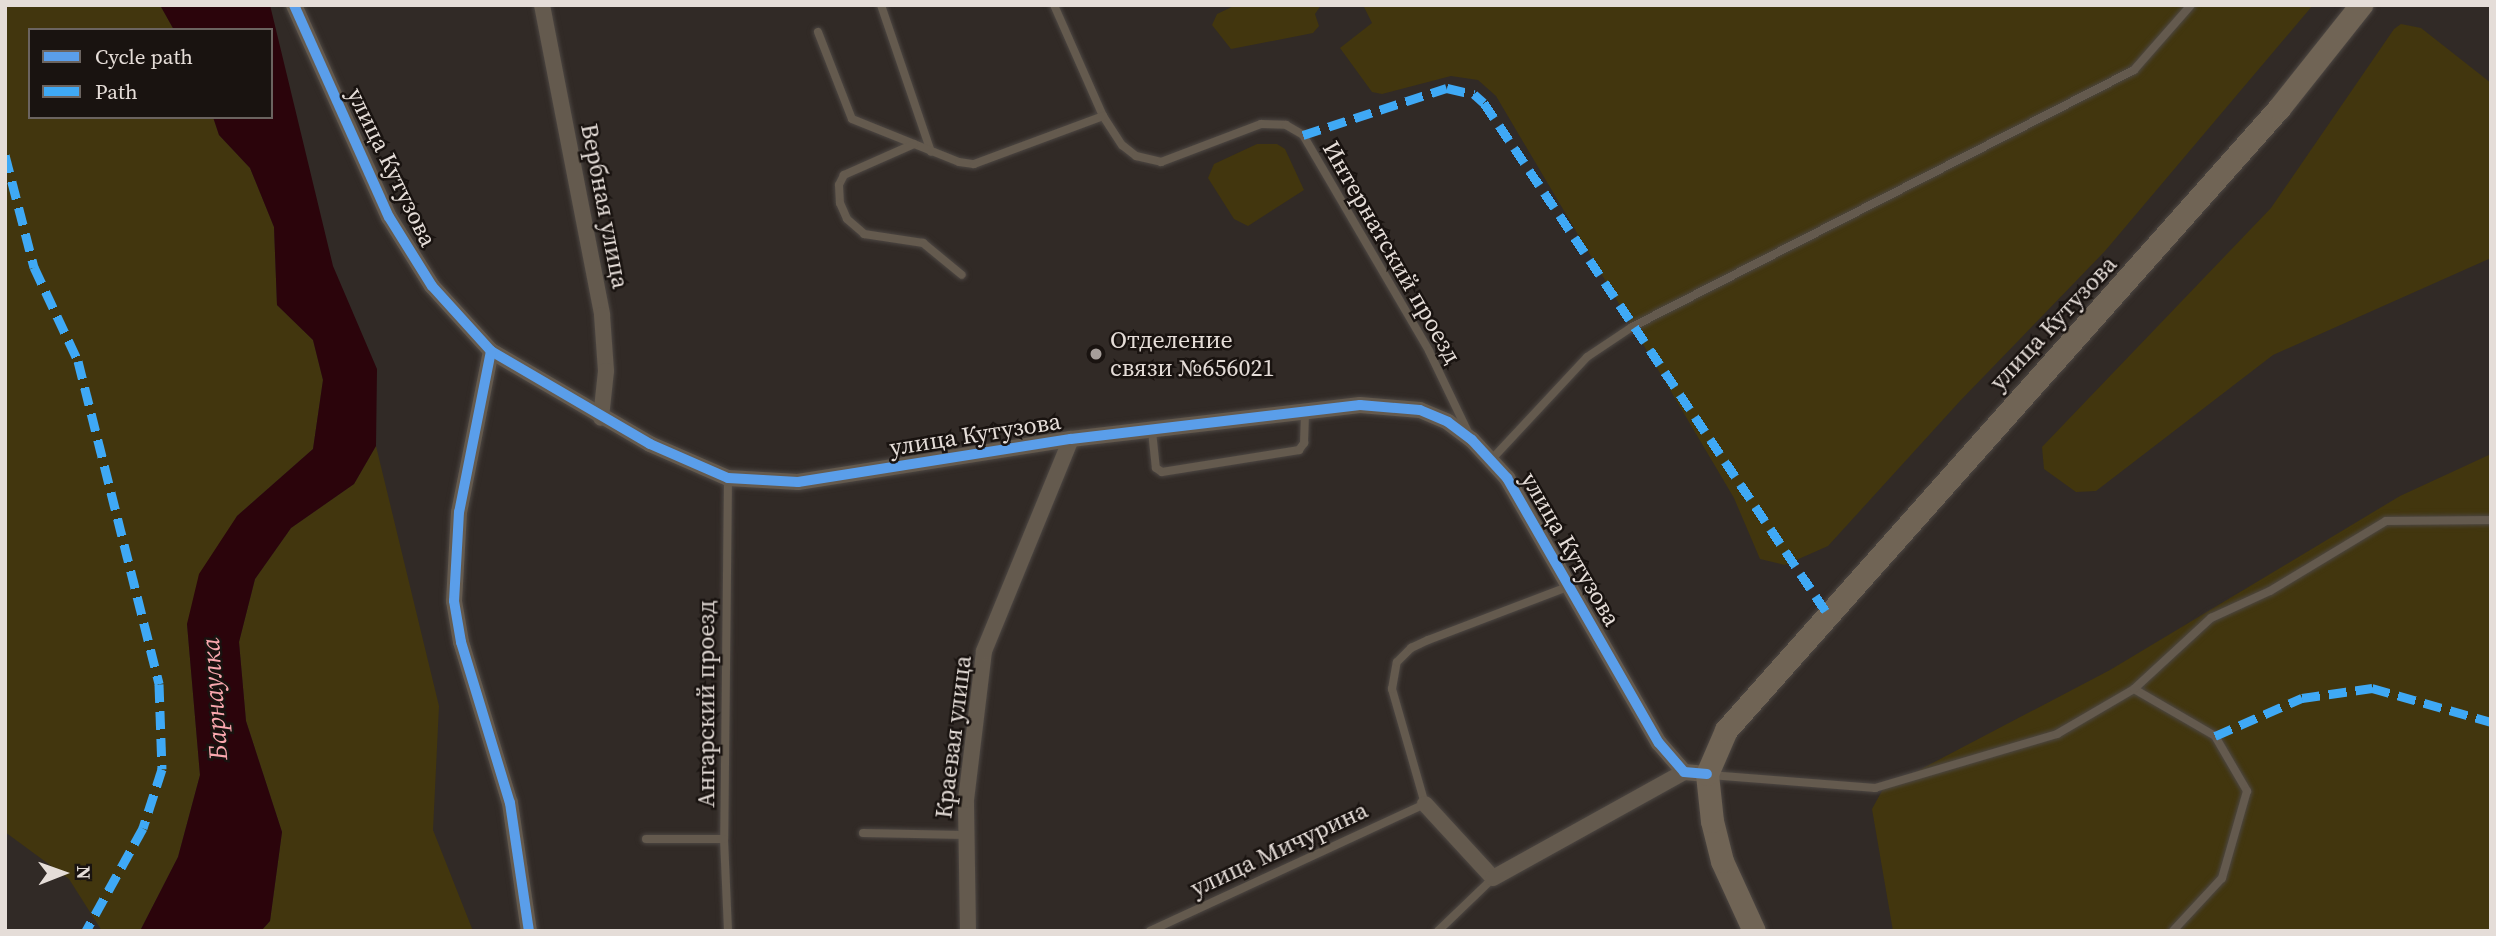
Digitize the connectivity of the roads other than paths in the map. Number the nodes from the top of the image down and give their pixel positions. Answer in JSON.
{"nodes":[{"id":1,"x":294,"y":5,"type":"edge"},
{"id":2,"x":542,"y":5,"type":"edge"},
{"id":3,"x":881,"y":5,"type":"edge"},
{"id":4,"x":1054,"y":5,"type":"edge"},
{"id":5,"x":2179,"y":5,"type":"edge"},
{"id":6,"x":2191,"y":5,"type":"edge"},
{"id":7,"x":2361,"y":5,"type":"edge"},
{"id":8,"x":2183,"y":19,"type":"junction"},
{"id":9,"x":818,"y":32,"type":"dead end"},
{"id":10,"x":1103,"y":116,"type":"junction"},
{"id":11,"x":914,"y":144,"type":"junction"},
{"id":12,"x":931,"y":152,"type":"junction"},
{"id":13,"x":962,"y":275,"type":"dead end"},
{"id":14,"x":491,"y":351,"type":"junction"},
{"id":15,"x":1305,"y":412,"type":"junction"},
{"id":16,"x":601,"y":418,"type":"junction"},
{"id":17,"x":1152,"y":431,"type":"junction"},
{"id":18,"x":1071,"y":439,"type":"junction"},
{"id":19,"x":1472,"y":440,"type":"junction"},
{"id":20,"x":1491,"y":460,"type":"junction"},
{"id":21,"x":728,"y":478,"type":"junction"},
{"id":22,"x":2491,"y":520,"type":"edge"},
{"id":23,"x":1570,"y":586,"type":"junction"},
{"id":24,"x":2134,"y":689,"type":"junction"},
{"id":25,"x":1695,"y":773,"type":"junction"},
{"id":26,"x":1425,"y":804,"type":"junction"},
{"id":27,"x":863,"y":834,"type":"dead end"},
{"id":28,"x":965,"y":835,"type":"junction"},
{"id":29,"x":724,"y":838,"type":"junction"},
{"id":30,"x":646,"y":839,"type":"dead end"},
{"id":31,"x":1493,"y":878,"type":"junction"},
{"id":32,"x":529,"y":931,"type":"edge"},
{"id":33,"x":728,"y":931,"type":"edge"},
{"id":34,"x":968,"y":931,"type":"edge"},
{"id":35,"x":1150,"y":931,"type":"edge"},
{"id":36,"x":1438,"y":931,"type":"edge"},
{"id":37,"x":1754,"y":931,"type":"edge"},
{"id":38,"x":2173,"y":931,"type":"edge"}],
"edges":[{"from":1,"to":14,"type":"street","name":"улица Кутузова"},
{"from":2,"to":16,"type":"street","name":"Вербная улица"},
{"from":3,"to":12,"type":"lane"},
{"from":4,"to":10,"type":"lane","name":"Интернатский проезд"},
{"from":5,"to":8,"type":"lane"},
{"from":6,"to":8,"type":"lane"},
{"from":7,"to":25,"type":"main road","name":"улица Кутузова"},
{"from":8,"to":20,"type":"lane"},
{"from":9,"to":11,"type":"lane"},
{"from":10,"to":12,"type":"lane"},
{"from":10,"to":19,"type":"lane","name":"Интернатский проезд"},
{"from":11,"to":12,"type":"lane"},
{"from":11,"to":13,"type":"lane"},
{"from":14,"to":16,"type":"street","name":"улица Кутузова"},
{"from":14,"to":32,"type":"street"},
{"from":15,"to":17,"type":"street","name":"улица Кутузова"},
{"from":15,"to":17,"type":"lane"},
{"from":15,"to":19,"type":"street","name":"улица Кутузова"},
{"from":16,"to":21,"type":"street","name":"улица Кутузова"},
{"from":17,"to":18,"type":"street","name":"улица Кутузова"},
{"from":18,"to":21,"type":"street","name":"улица Кутузова"},
{"from":18,"to":28,"type":"street","name":"Краевая улица"},
{"from":19,"to":20,"type":"street","name":"улица Кутузова"},
{"from":20,"to":23,"type":"street","name":"улица Кутузова"},
{"from":21,"to":29,"type":"lane","name":"Ангарский проезд"},
{"from":22,"to":24,"type":"lane"},
{"from":23,"to":25,"type":"street","name":"улица Кутузова"},
{"from":23,"to":26,"type":"lane"},
{"from":24,"to":25,"type":"lane"},
{"from":24,"to":38,"type":"lane"},
{"from":25,"to":31,"type":"street"},
{"from":25,"to":37,"type":"main road","name":"улица Кутузова"},
{"from":26,"to":31,"type":"street"},
{"from":26,"to":35,"type":"lane","name":"улица Мичурина"},
{"from":27,"to":28,"type":"lane"},
{"from":28,"to":34,"type":"street","name":"Краевая улица"},
{"from":29,"to":30,"type":"lane"},
{"from":29,"to":33,"type":"lane","name":"Ангарский проезд"},
{"from":31,"to":36,"type":"lane"}]}
